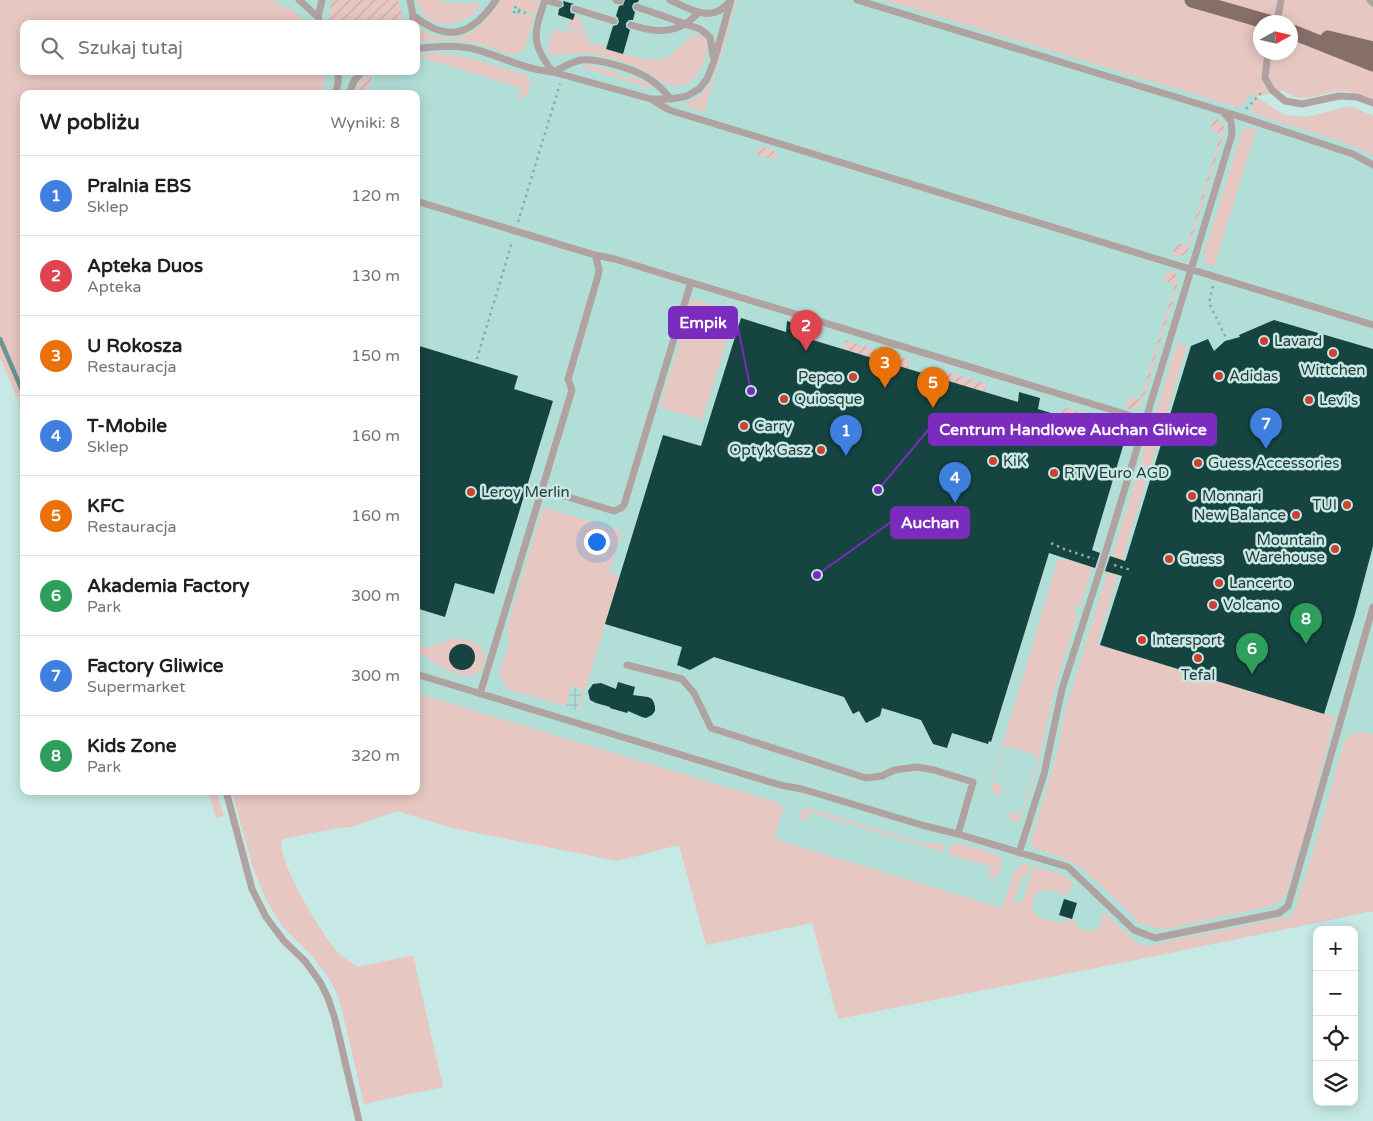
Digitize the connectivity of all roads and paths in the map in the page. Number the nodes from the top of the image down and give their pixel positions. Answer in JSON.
{"nodes":[{"id":1,"x":299,"y":0,"type":"edge"},
{"id":2,"x":322,"y":0,"type":"edge"},
{"id":3,"x":410,"y":0,"type":"edge"},
{"id":4,"x":496,"y":0,"type":"edge"},
{"id":5,"x":545,"y":0,"type":"edge"},
{"id":6,"x":670,"y":0,"type":"edge"},
{"id":7,"x":731,"y":0,"type":"edge"},
{"id":8,"x":857,"y":0,"type":"edge"},
{"id":9,"x":1192,"y":0,"type":"edge"},
{"id":10,"x":1282,"y":0,"type":"edge"},
{"id":11,"x":1370,"y":0,"type":"edge"},
{"id":12,"x":1373,"y":3,"type":"edge"},
{"id":13,"x":559,"y":4,"type":"dead end"},
{"id":14,"x":637,"y":7,"type":"dead end"},
{"id":15,"x":575,"y":9,"type":"dead end"},
{"id":16,"x":698,"y":13,"type":"junction"},
{"id":17,"x":413,"y":15,"type":"junction"},
{"id":18,"x":1279,"y":15,"type":"edge"},
{"id":19,"x":1253,"y":18,"type":"edge"},
{"id":20,"x":319,"y":20,"type":"edge"},
{"id":21,"x":412,"y":20,"type":"edge"},
{"id":22,"x":420,"y":20,"type":"edge"},
{"id":23,"x":420,"y":20,"type":"edge"},
{"id":24,"x":614,"y":21,"type":"dead end"},
{"id":25,"x":686,"y":24,"type":"junction"},
{"id":26,"x":631,"y":25,"type":"dead end"},
{"id":27,"x":1298,"y":32,"type":"edge"},
{"id":28,"x":1298,"y":33,"type":"edge"},
{"id":29,"x":420,"y":48,"type":"edge"},
{"id":30,"x":1373,"y":49,"type":"edge"},
{"id":31,"x":1267,"y":60,"type":"edge"},
{"id":32,"x":714,"y":61,"type":"junction"},
{"id":33,"x":1373,"y":64,"type":"edge"},
{"id":34,"x":553,"y":72,"type":"junction"},
{"id":35,"x":338,"y":75,"type":"edge"},
{"id":36,"x":359,"y":75,"type":"edge"},
{"id":37,"x":563,"y":75,"type":"junction"},
{"id":38,"x":1270,"y":85,"type":"junction"},
{"id":39,"x":336,"y":90,"type":"edge"},
{"id":40,"x":351,"y":90,"type":"edge"},
{"id":41,"x":651,"y":99,"type":"junction"},
{"id":42,"x":671,"y":99,"type":"junction"},
{"id":43,"x":1373,"y":103,"type":"edge"},
{"id":44,"x":1222,"y":111,"type":"junction"},
{"id":45,"x":1238,"y":116,"type":"junction"},
{"id":46,"x":1373,"y":165,"type":"edge"},
{"id":47,"x":420,"y":202,"type":"edge"},
{"id":48,"x":516,"y":231,"type":"junction"},
{"id":49,"x":595,"y":255,"type":"junction"},
{"id":50,"x":1191,"y":269,"type":"junction"},
{"id":51,"x":1215,"y":278,"type":"junction"},
{"id":52,"x":691,"y":282,"type":"junction"},
{"id":53,"x":1373,"y":326,"type":"edge"},
{"id":54,"x":1227,"y":340,"type":"dead end"},
{"id":55,"x":477,"y":359,"type":"dead end"},
{"id":56,"x":1145,"y":420,"type":"junction"},
{"id":57,"x":542,"y":489,"type":"junction"},
{"id":58,"x":1052,"y":543,"type":"dead end"},
{"id":59,"x":1103,"y":561,"type":"junction"},
{"id":60,"x":1131,"y":570,"type":"dead end"},
{"id":61,"x":1373,"y":607,"type":"edge"},
{"id":62,"x":627,"y":665,"type":"dead end"},
{"id":63,"x":420,"y":675,"type":"edge"},
{"id":64,"x":480,"y":694,"type":"junction"},
{"id":65,"x":227,"y":795,"type":"edge"},
{"id":66,"x":958,"y":834,"type":"junction"},
{"id":67,"x":1019,"y":853,"type":"junction"},
{"id":68,"x":359,"y":1121,"type":"edge"}],
"edges":[{"from":1,"to":20,"type":"lane"},
{"from":2,"to":20,"type":"lane"},
{"from":3,"to":17,"type":"lane"},
{"from":4,"to":22,"type":"lane"},
{"from":5,"to":13,"type":"lane"},
{"from":5,"to":34,"type":"lane"},
{"from":6,"to":16,"type":"lane"},
{"from":7,"to":16,"type":"lane"},
{"from":7,"to":32,"type":"lane"},
{"from":8,"to":44,"type":"lane"},
{"from":9,"to":19,"type":"main road"},
{"from":10,"to":18,"type":"lane"},
{"from":11,"to":12,"type":"lane"},
{"from":14,"to":25,"type":"lane"},
{"from":15,"to":24,"type":"lane"},
{"from":16,"to":25,"type":"lane"},
{"from":17,"to":21,"type":"lane"},
{"from":17,"to":23,"type":"lane"},
{"from":25,"to":26,"type":"lane"},
{"from":25,"to":32,"type":"lane"},
{"from":27,"to":30,"type":"main road"},
{"from":28,"to":33,"type":"main road"},
{"from":29,"to":34,"type":"lane"},
{"from":31,"to":38,"type":"lane"},
{"from":32,"to":42,"type":"lane"},
{"from":34,"to":37,"type":"lane"},
{"from":34,"to":42,"type":"lane"},
{"from":35,"to":39,"type":"lane"},
{"from":36,"to":40,"type":"lane"},
{"from":37,"to":41,"type":"lane"},
{"from":37,"to":48,"type":"path"},
{"from":38,"to":43,"type":"lane"},
{"from":38,"to":45,"type":"path"},
{"from":41,"to":42,"type":"lane"},
{"from":41,"to":50,"type":"lane"},
{"from":44,"to":45,"type":"lane"},
{"from":44,"to":50,"type":"lane"},
{"from":45,"to":46,"type":"lane"},
{"from":47,"to":48,"type":"lane"},
{"from":48,"to":49,"type":"lane"},
{"from":48,"to":55,"type":"path"},
{"from":49,"to":52,"type":"lane"},
{"from":49,"to":57,"type":"lane"},
{"from":50,"to":51,"type":"lane"},
{"from":50,"to":56,"type":"lane"},
{"from":51,"to":53,"type":"lane"},
{"from":51,"to":54,"type":"path"},
{"from":52,"to":56,"type":"lane"},
{"from":52,"to":57,"type":"lane"},
{"from":56,"to":59,"type":"lane"},
{"from":57,"to":64,"type":"lane"},
{"from":58,"to":59,"type":"path"},
{"from":59,"to":60,"type":"path"},
{"from":59,"to":67,"type":"lane"},
{"from":61,"to":67,"type":"lane"},
{"from":62,"to":66,"type":"lane"},
{"from":63,"to":64,"type":"lane"},
{"from":64,"to":66,"type":"lane"},
{"from":65,"to":68,"type":"lane"},
{"from":66,"to":67,"type":"lane"}]}
